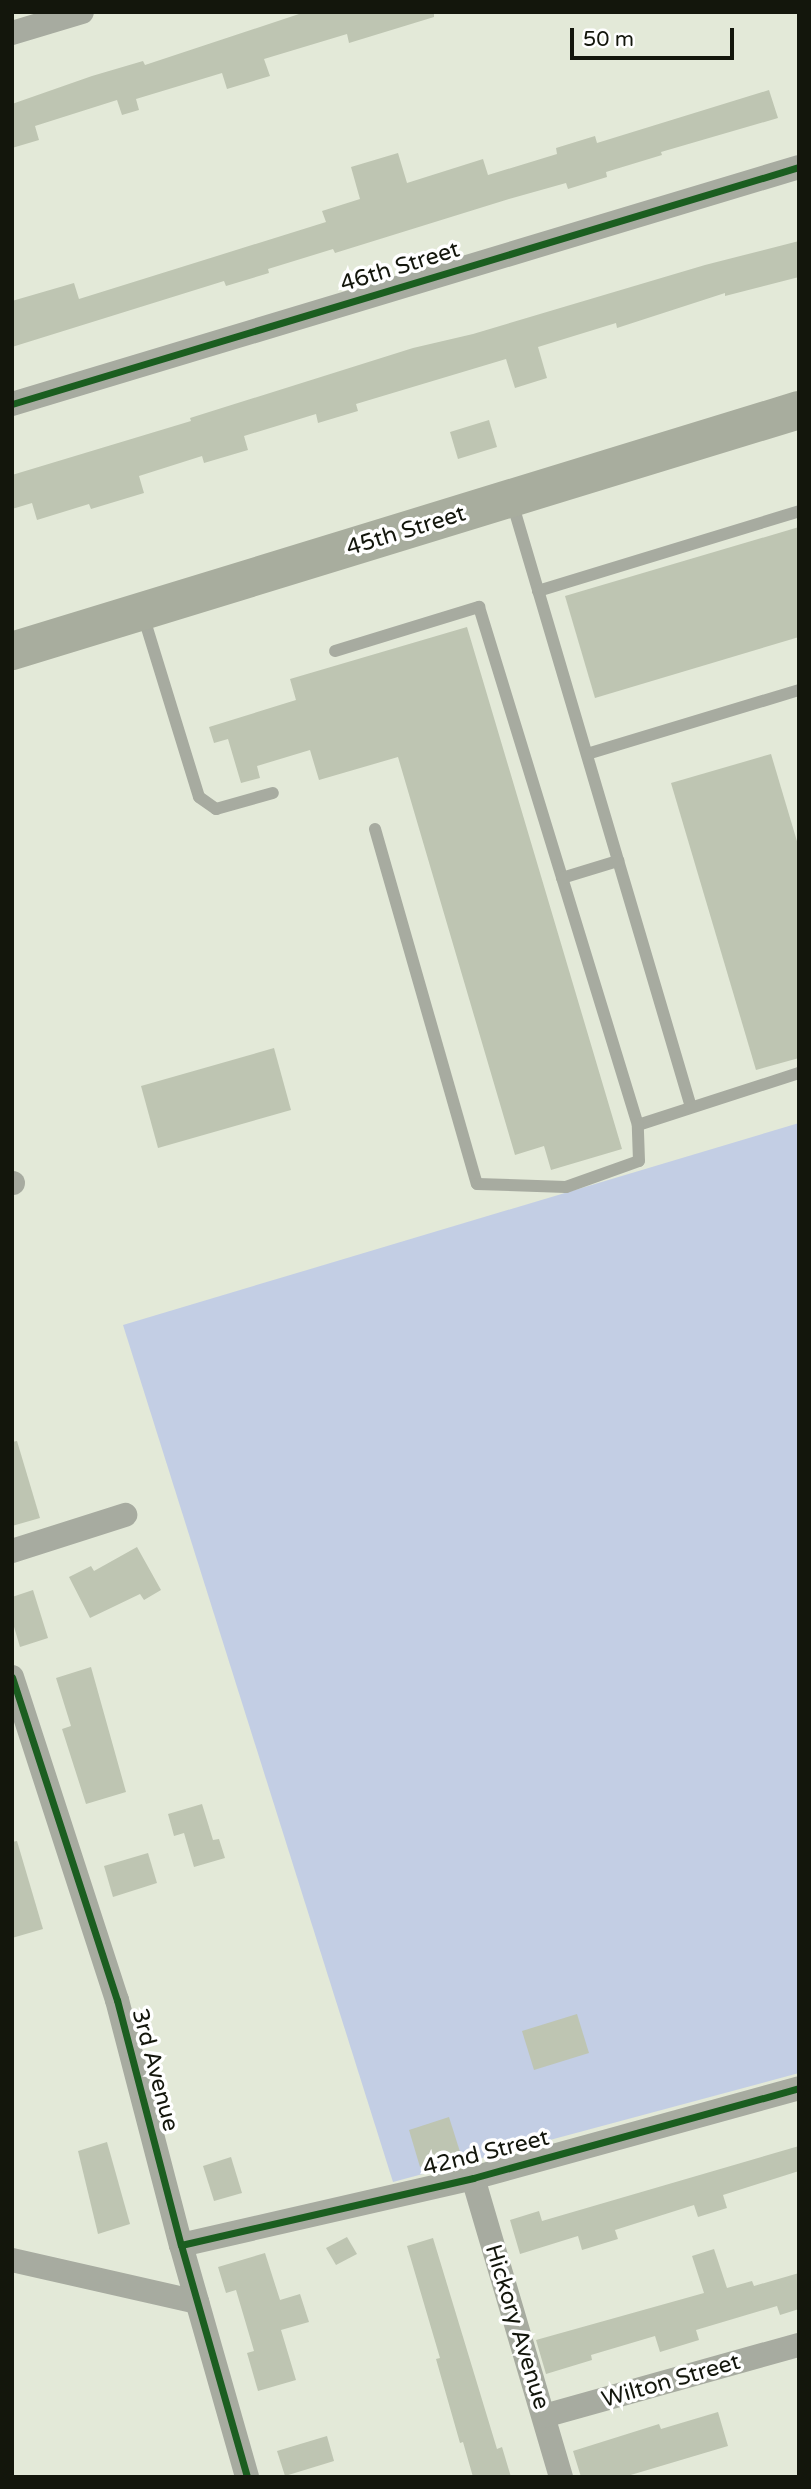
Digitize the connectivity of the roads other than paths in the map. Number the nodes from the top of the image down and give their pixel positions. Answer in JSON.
{"nodes":[{"id":1,"x":82,"y":12,"type":"edge"},
{"id":2,"x":12,"y":33,"type":"edge"},
{"id":3,"x":799,"y":167,"type":"edge"},
{"id":4,"x":12,"y":404,"type":"edge"},
{"id":5,"x":799,"y":410,"type":"edge"},
{"id":6,"x":511,"y":498,"type":"junction"},
{"id":7,"x":799,"y":511,"type":"edge"},
{"id":8,"x":538,"y":591,"type":"junction"},
{"id":9,"x":142,"y":611,"type":"junction"},
{"id":10,"x":12,"y":651,"type":"edge"},
{"id":11,"x":335,"y":651,"type":"dead end"},
{"id":12,"x":799,"y":690,"type":"edge"},
{"id":13,"x":587,"y":754,"type":"junction"},
{"id":14,"x":274,"y":793,"type":"dead end"},
{"id":15,"x":375,"y":829,"type":"dead end"},
{"id":16,"x":618,"y":861,"type":"junction"},
{"id":17,"x":562,"y":878,"type":"junction"},
{"id":18,"x":799,"y":1073,"type":"edge"},
{"id":19,"x":691,"y":1107,"type":"junction"},
{"id":20,"x":638,"y":1125,"type":"junction"},
{"id":21,"x":125,"y":1515,"type":"dead end"},
{"id":22,"x":12,"y":1551,"type":"edge"},
{"id":23,"x":12,"y":1678,"type":"edge"},
{"id":24,"x":799,"y":2088,"type":"edge"},
{"id":25,"x":473,"y":2178,"type":"junction"},
{"id":26,"x":181,"y":2245,"type":"junction"},
{"id":27,"x":12,"y":2260,"type":"edge"},
{"id":28,"x":197,"y":2302,"type":"junction"},
{"id":29,"x":799,"y":2345,"type":"edge"},
{"id":30,"x":544,"y":2416,"type":"junction"},
{"id":31,"x":247,"y":2477,"type":"edge"},
{"id":32,"x":561,"y":2477,"type":"edge"}],
"edges":[{"from":1,"to":2,"type":"street"},
{"from":3,"to":4,"type":"street","name":"46th Street"},
{"from":5,"to":6,"type":"main road","name":"45th Street"},
{"from":6,"to":8,"type":"lane"},
{"from":6,"to":9,"type":"main road","name":"45th Street"},
{"from":7,"to":8,"type":"lane"},
{"from":8,"to":13,"type":"lane"},
{"from":9,"to":10,"type":"main road","name":"45th Street"},
{"from":9,"to":14,"type":"lane"},
{"from":11,"to":17,"type":"lane"},
{"from":12,"to":13,"type":"lane"},
{"from":13,"to":16,"type":"lane"},
{"from":15,"to":20,"type":"lane"},
{"from":16,"to":17,"type":"lane"},
{"from":16,"to":19,"type":"lane"},
{"from":17,"to":20,"type":"lane"},
{"from":18,"to":19,"type":"lane"},
{"from":19,"to":20,"type":"lane"},
{"from":21,"to":22,"type":"street"},
{"from":23,"to":26,"type":"street","name":"3rd Avenue"},
{"from":24,"to":25,"type":"street","name":"42nd Street"},
{"from":25,"to":26,"type":"street","name":"42nd Street"},
{"from":25,"to":30,"type":"street","name":"Hickory Avenue"},
{"from":26,"to":28,"type":"street","name":"3rd Avenue"},
{"from":27,"to":28,"type":"street"},
{"from":28,"to":31,"type":"street","name":"3rd Avenue"},
{"from":29,"to":30,"type":"street","name":"Wilton Street"},
{"from":30,"to":32,"type":"street","name":"Hickory Avenue"}]}
